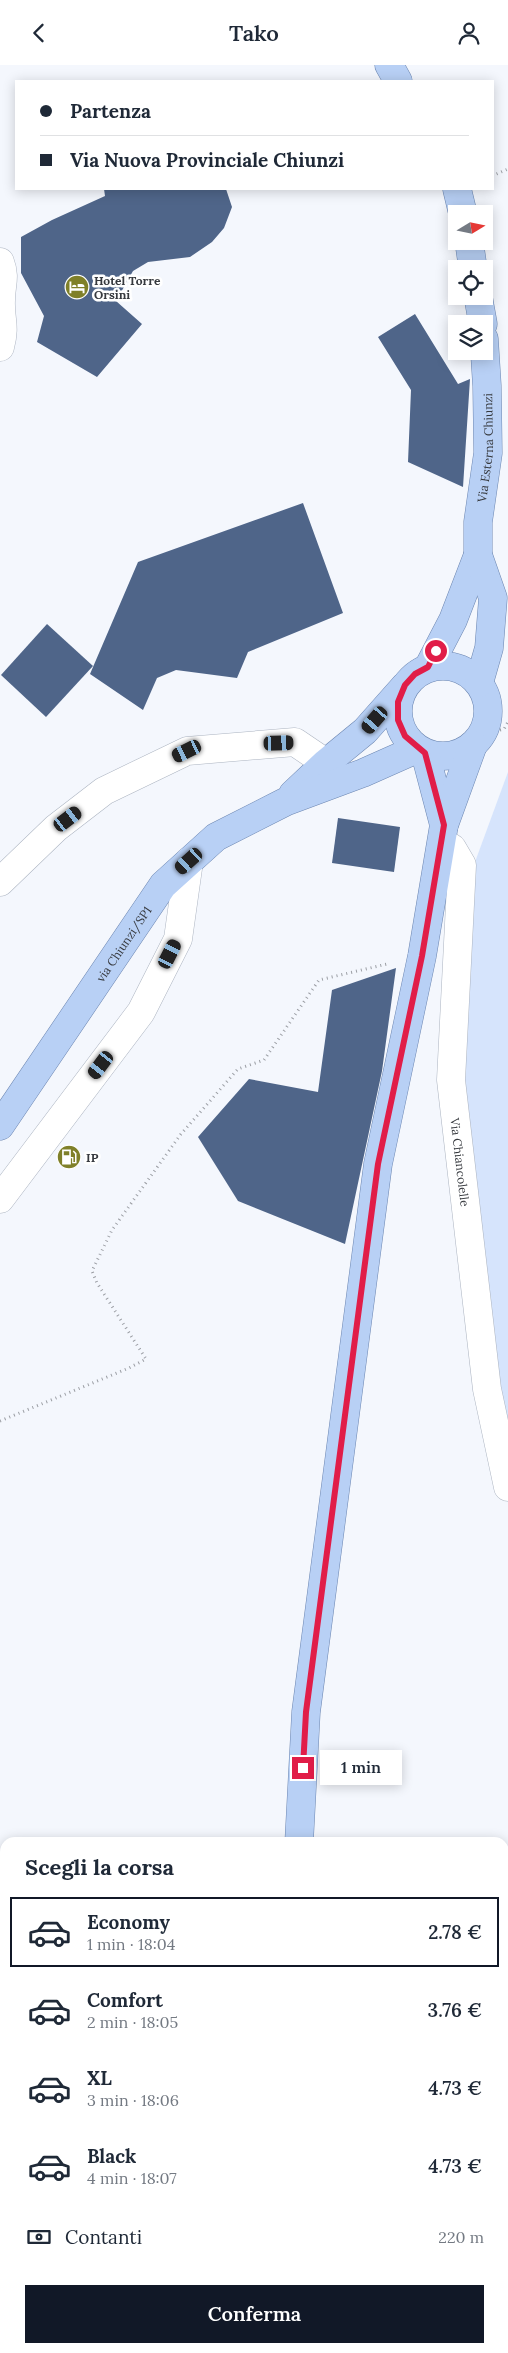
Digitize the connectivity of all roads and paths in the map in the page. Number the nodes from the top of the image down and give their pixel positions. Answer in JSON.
{"nodes":[{"id":1,"x":389,"y":65,"type":"edge"},
{"id":2,"x":397,"y":80,"type":"edge"},
{"id":3,"x":508,"y":169,"type":"edge"},
{"id":4,"x":494,"y":175,"type":"edge"},
{"id":5,"x":457,"y":190,"type":"edge"},
{"id":6,"x":461,"y":205,"type":"edge"},
{"id":7,"x":0,"y":262,"type":"edge"},
{"id":8,"x":0,"y":347,"type":"edge"},
{"id":9,"x":486,"y":360,"type":"edge"},
{"id":10,"x":478,"y":555,"type":"junction"},
{"id":11,"x":428,"y":667,"type":"junction"},
{"id":12,"x":479,"y":683,"type":"junction"},
{"id":13,"x":405,"y":685,"type":"junction"},
{"id":14,"x":472,"y":745,"type":"junction"},
{"id":15,"x":421,"y":751,"type":"junction"},
{"id":16,"x":326,"y":763,"type":"junction"},
{"id":17,"x":285,"y":802,"type":"junction"},
{"id":18,"x":443,"y":834,"type":"junction"},
{"id":19,"x":189,"y":861,"type":"junction"},
{"id":20,"x":0,"y":882,"type":"edge"},
{"id":21,"x":422,"y":956,"type":"junction"},
{"id":22,"x":0,"y":1126,"type":"edge"},
{"id":23,"x":0,"y":1199,"type":"edge"},
{"id":24,"x":0,"y":1421,"type":"edge"},
{"id":25,"x":508,"y":1487,"type":"edge"},
{"id":26,"x":299,"y":1837,"type":"edge"}],
"edges":[{"from":1,"to":2,"type":"main road"},
{"from":3,"to":4,"type":"path"},
{"from":5,"to":6,"type":"main road"},
{"from":7,"to":8,"type":"street"},
{"from":9,"to":10,"type":"main road","name":"Via Esterna Chiunzi"},
{"from":10,"to":11,"type":"main road"},
{"from":10,"to":12,"type":"main road"},
{"from":11,"to":12,"type":"main road"},
{"from":11,"to":13,"type":"main road"},
{"from":12,"to":14,"type":"main road"},
{"from":13,"to":15,"type":"main road"},
{"from":13,"to":16,"type":"main road"},
{"from":14,"to":15,"type":"main road"},
{"from":14,"to":18,"type":"main road"},
{"from":15,"to":17,"type":"main road"},
{"from":15,"to":18,"type":"main road"},
{"from":16,"to":17,"type":"main road"},
{"from":16,"to":20,"type":"street"},
{"from":17,"to":19,"type":"main road","name":"via Chiunzi/SP1"},
{"from":18,"to":21,"type":"main road"},
{"from":18,"to":25,"type":"street","name":"Via Chiancolelle"},
{"from":19,"to":22,"type":"main road","name":"via Chiunzi/SP1"},
{"from":19,"to":23,"type":"street"},
{"from":21,"to":24,"type":"path"},
{"from":21,"to":26,"type":"main road"}]}
